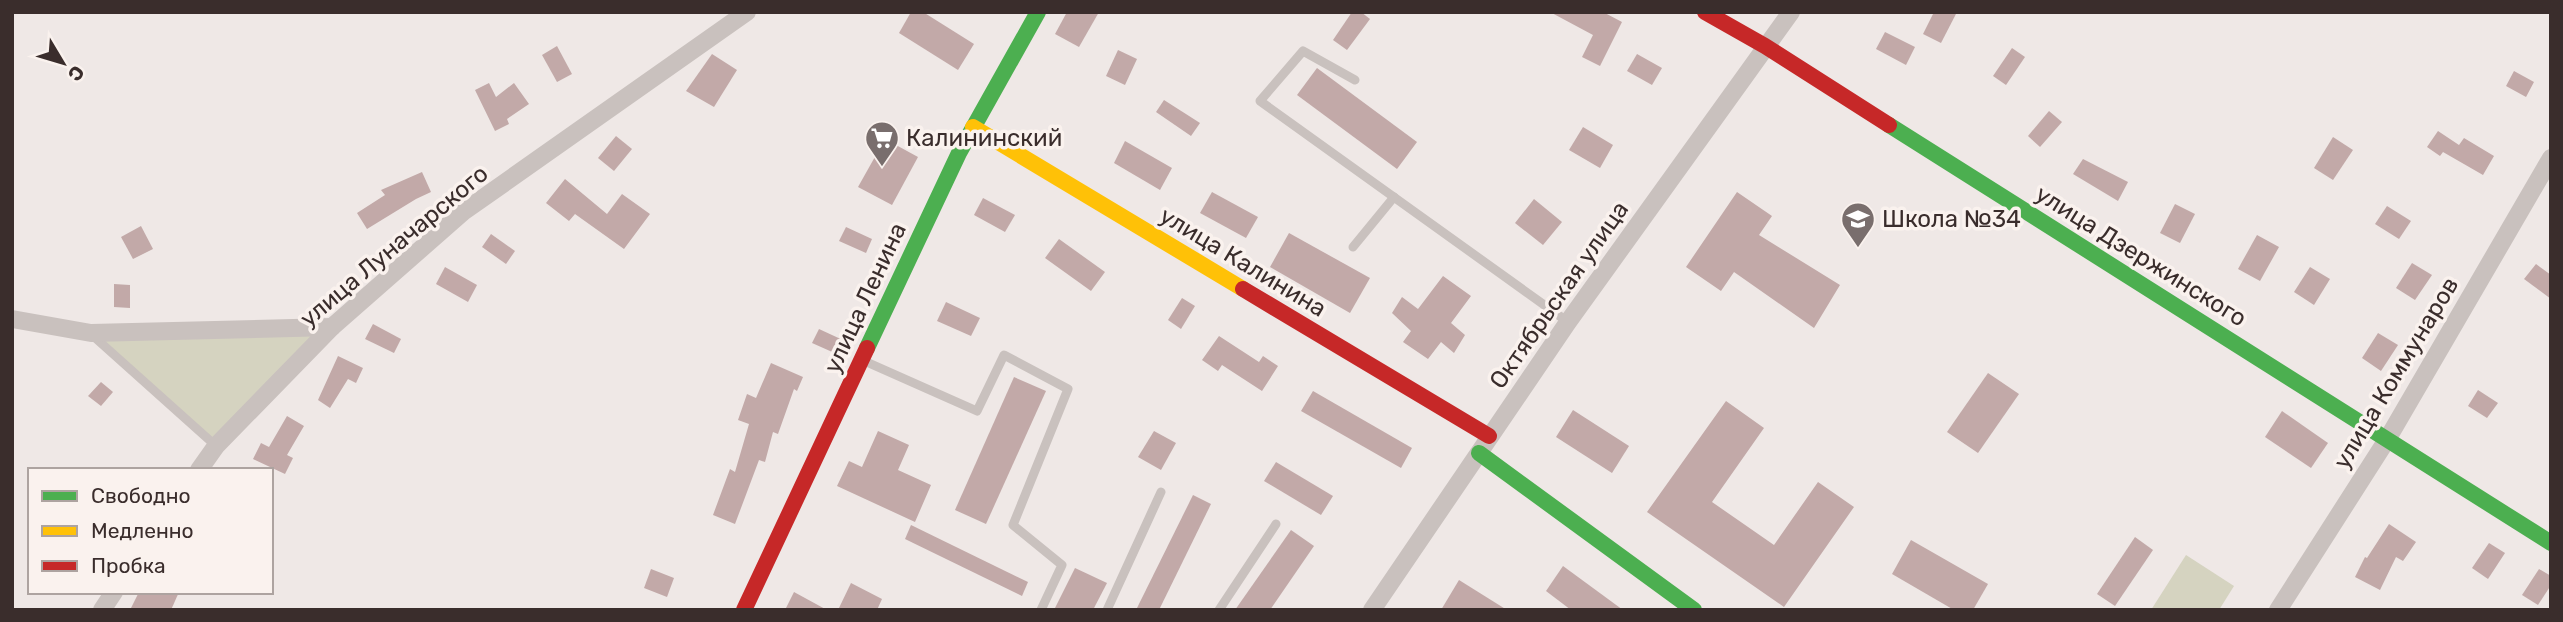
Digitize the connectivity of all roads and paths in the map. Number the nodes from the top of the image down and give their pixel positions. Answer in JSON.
{"nodes":[{"id":1,"x":747,"y":12,"type":"edge"},
{"id":2,"x":1038,"y":12,"type":"edge"},
{"id":3,"x":1705,"y":12,"type":"edge"},
{"id":4,"x":1791,"y":12,"type":"edge"},
{"id":5,"x":1765,"y":46,"type":"junction"},
{"id":6,"x":1355,"y":80,"type":"dead end"},
{"id":7,"x":974,"y":127,"type":"junction"},
{"id":8,"x":2551,"y":158,"type":"edge"},
{"id":9,"x":1394,"y":197,"type":"junction"},
{"id":10,"x":1353,"y":247,"type":"dead end"},
{"id":11,"x":12,"y":319,"type":"edge"},
{"id":12,"x":1568,"y":322,"type":"junction"},
{"id":13,"x":332,"y":327,"type":"junction"},
{"id":14,"x":91,"y":334,"type":"junction"},
{"id":15,"x":860,"y":359,"type":"junction"},
{"id":16,"x":1489,"y":436,"type":"junction"},
{"id":17,"x":2388,"y":438,"type":"junction"},
{"id":18,"x":216,"y":446,"type":"junction"},
{"id":19,"x":1479,"y":453,"type":"junction"},
{"id":20,"x":200,"y":468,"type":"edge"},
{"id":21,"x":1161,"y":492,"type":"dead end"},
{"id":22,"x":1276,"y":524,"type":"dead end"},
{"id":23,"x":2551,"y":543,"type":"edge"},
{"id":24,"x":113,"y":594,"type":"edge"},
{"id":25,"x":102,"y":610,"type":"edge"},
{"id":26,"x":744,"y":610,"type":"edge"},
{"id":27,"x":1041,"y":610,"type":"edge"},
{"id":28,"x":1107,"y":610,"type":"edge"},
{"id":29,"x":1219,"y":610,"type":"edge"},
{"id":30,"x":1372,"y":610,"type":"edge"},
{"id":31,"x":1694,"y":610,"type":"edge"},
{"id":32,"x":2278,"y":610,"type":"edge"}],
"edges":[{"from":1,"to":13,"type":"street","name":"улица Луначарского"},
{"from":2,"to":7,"type":"street","name":"улица Ленина"},
{"from":3,"to":5,"type":"street","name":"улица Дзержинского"},
{"from":4,"to":5,"type":"street","name":"Октябрьская улица"},
{"from":5,"to":12,"type":"street","name":"Октябрьская улица"},
{"from":5,"to":17,"type":"street","name":"улица Дзержинского"},
{"from":6,"to":9,"type":"lane"},
{"from":7,"to":15,"type":"street","name":"улица Ленина"},
{"from":7,"to":16,"type":"street","name":"улица Калинина"},
{"from":8,"to":17,"type":"street","name":"улица Коммунаров"},
{"from":9,"to":10,"type":"lane"},
{"from":9,"to":12,"type":"lane"},
{"from":11,"to":14,"type":"street"},
{"from":12,"to":16,"type":"street","name":"Октябрьская улица"},
{"from":13,"to":14,"type":"street"},
{"from":13,"to":18,"type":"street","name":"улица Луначарского"},
{"from":14,"to":18,"type":"lane"},
{"from":15,"to":26,"type":"street","name":"улица Ленина"},
{"from":15,"to":27,"type":"lane"},
{"from":16,"to":19,"type":"street","name":"Октябрьская улица"},
{"from":17,"to":23,"type":"street","name":"улица Дзержинского"},
{"from":17,"to":32,"type":"street","name":"улица Коммунаров"},
{"from":18,"to":20,"type":"street","name":"улица Луначарского"},
{"from":19,"to":30,"type":"street","name":"Октябрьская улица"},
{"from":19,"to":31,"type":"street"},
{"from":21,"to":28,"type":"lane"},
{"from":22,"to":29,"type":"lane"},
{"from":24,"to":25,"type":"street"}]}
